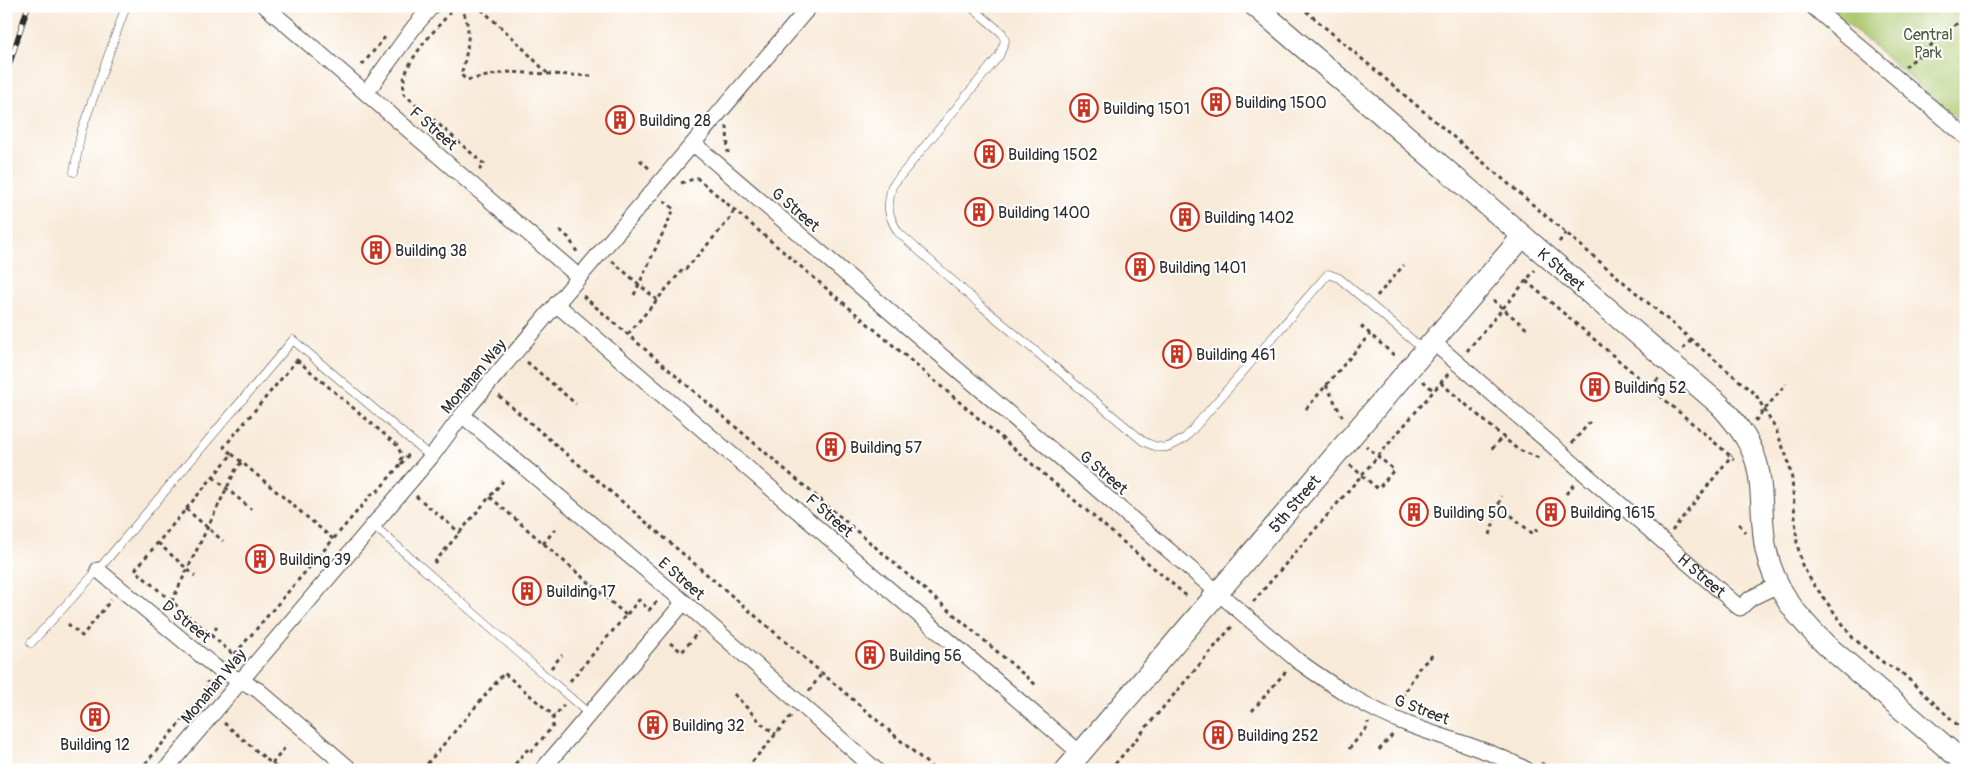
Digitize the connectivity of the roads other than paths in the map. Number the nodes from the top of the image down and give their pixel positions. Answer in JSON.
{"nodes":[{"id":1,"x":126,"y":6,"type":"edge"},
{"id":2,"x":265,"y":6,"type":"edge"},
{"id":3,"x":432,"y":6,"type":"edge"},
{"id":4,"x":810,"y":6,"type":"edge"},
{"id":5,"x":970,"y":6,"type":"edge"},
{"id":6,"x":1255,"y":6,"type":"edge"},
{"id":7,"x":1812,"y":6,"type":"edge"},
{"id":8,"x":366,"y":93,"type":"junction"},
{"id":9,"x":1966,"y":137,"type":"edge"},
{"id":10,"x":694,"y":144,"type":"junction"},
{"id":11,"x":74,"y":172,"type":"dead end"},
{"id":12,"x":1523,"y":236,"type":"junction"},
{"id":13,"x":584,"y":283,"type":"junction"},
{"id":14,"x":556,"y":304,"type":"junction"},
{"id":15,"x":1429,"y":346,"type":"junction"},
{"id":16,"x":462,"y":414,"type":"junction"},
{"id":17,"x":431,"y":456,"type":"junction"},
{"id":18,"x":373,"y":525,"type":"junction"},
{"id":19,"x":98,"y":570,"type":"junction"},
{"id":20,"x":1778,"y":585,"type":"junction"},
{"id":21,"x":1218,"y":593,"type":"junction"},
{"id":22,"x":684,"y":602,"type":"junction"},
{"id":23,"x":31,"y":643,"type":"dead end"},
{"id":24,"x":240,"y":680,"type":"junction"},
{"id":25,"x":589,"y":714,"type":"junction"},
{"id":26,"x":1080,"y":753,"type":"junction"},
{"id":27,"x":1966,"y":764,"type":"edge"},
{"id":28,"x":1534,"y":766,"type":"edge"},
{"id":29,"x":165,"y":770,"type":"edge"},
{"id":30,"x":351,"y":770,"type":"edge"},
{"id":31,"x":542,"y":770,"type":"edge"},
{"id":32,"x":876,"y":770,"type":"edge"},
{"id":33,"x":1066,"y":770,"type":"edge"}],
"edges":[{"from":1,"to":11,"type":"lane"},
{"from":2,"to":8,"type":"street","name":"F Street"},
{"from":3,"to":8,"type":"street"},
{"from":4,"to":10,"type":"street","name":"Monahan Way"},
{"from":5,"to":15,"type":"lane"},
{"from":6,"to":12,"type":"street","name":"K Street"},
{"from":7,"to":9,"type":"street"},
{"from":8,"to":13,"type":"street","name":"F Street"},
{"from":10,"to":13,"type":"street","name":"Monahan Way"},
{"from":10,"to":21,"type":"street","name":"G Street"},
{"from":12,"to":15,"type":"street","name":"5th Street"},
{"from":12,"to":20,"type":"street","name":"K Street"},
{"from":13,"to":14,"type":"street","name":"Monahan Way"},
{"from":14,"to":16,"type":"street","name":"Monahan Way"},
{"from":14,"to":26,"type":"street","name":"F Street"},
{"from":15,"to":20,"type":"street","name":"H Street"},
{"from":15,"to":21,"type":"street","name":"5th Street"},
{"from":16,"to":17,"type":"street","name":"Monahan Way"},
{"from":16,"to":22,"type":"street","name":"E Street"},
{"from":17,"to":18,"type":"street","name":"Monahan Way"},
{"from":17,"to":19,"type":"lane"},
{"from":18,"to":24,"type":"street","name":"Monahan Way"},
{"from":18,"to":25,"type":"lane"},
{"from":19,"to":23,"type":"lane"},
{"from":19,"to":24,"type":"street","name":"D Street"},
{"from":20,"to":27,"type":"street"},
{"from":21,"to":26,"type":"street","name":"5th Street"},
{"from":21,"to":28,"type":"street","name":"G Street"},
{"from":22,"to":25,"type":"street"},
{"from":22,"to":32,"type":"street","name":"E Street"},
{"from":24,"to":29,"type":"street","name":"Monahan Way"},
{"from":24,"to":30,"type":"street","name":"D Street"},
{"from":25,"to":31,"type":"street"},
{"from":26,"to":33,"type":"street","name":"5th Street"}]}
